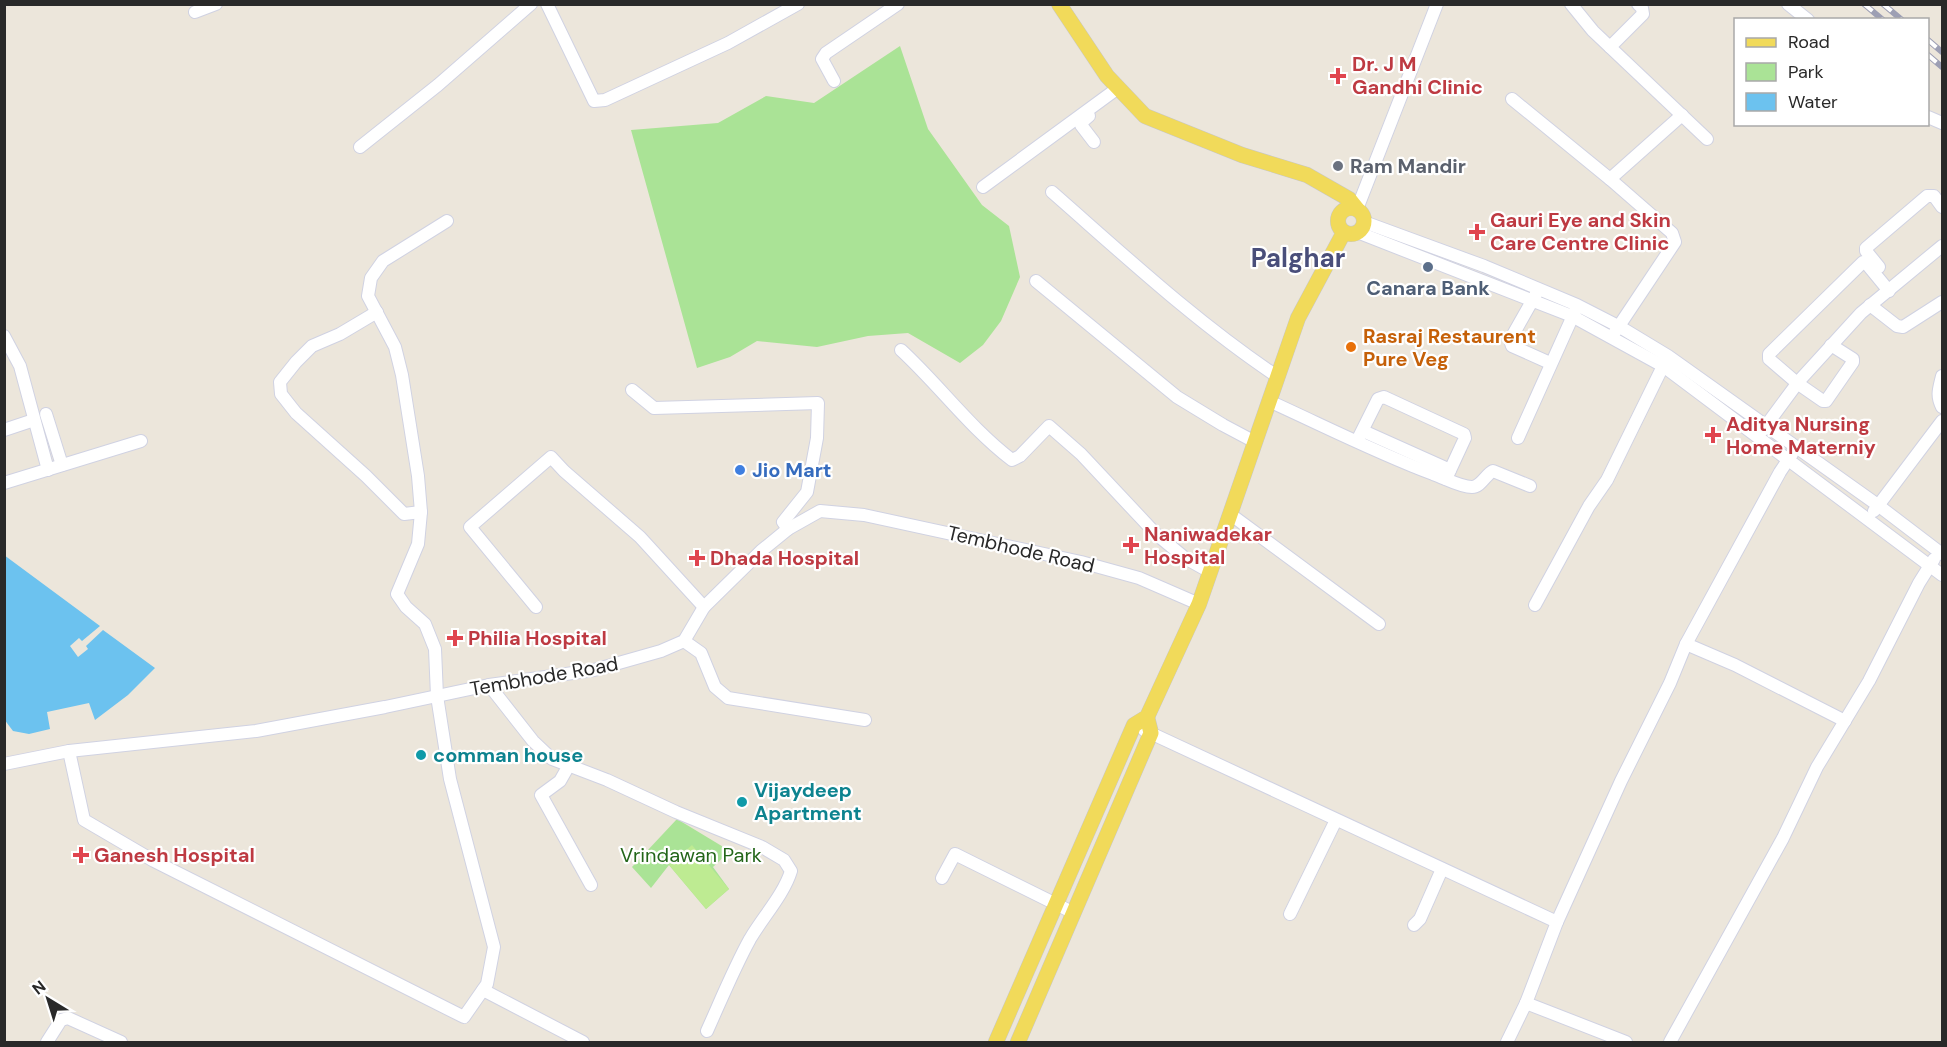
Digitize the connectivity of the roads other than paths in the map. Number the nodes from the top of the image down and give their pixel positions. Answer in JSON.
{"nodes":[{"id":1,"x":216,"y":4,"type":"edge"},
{"id":2,"x":531,"y":4,"type":"edge"},
{"id":3,"x":547,"y":4,"type":"edge"},
{"id":4,"x":798,"y":4,"type":"edge"},
{"id":5,"x":898,"y":4,"type":"edge"},
{"id":6,"x":1059,"y":4,"type":"edge"},
{"id":7,"x":1437,"y":4,"type":"edge"},
{"id":8,"x":1570,"y":4,"type":"edge"},
{"id":9,"x":1638,"y":4,"type":"edge"},
{"id":10,"x":1788,"y":4,"type":"edge"},
{"id":11,"x":195,"y":12,"type":"dead end"},
{"id":12,"x":1806,"y":18,"type":"edge"},
{"id":13,"x":1610,"y":47,"type":"junction"},
{"id":14,"x":834,"y":81,"type":"dead end"},
{"id":15,"x":1120,"y":90,"type":"junction"},
{"id":16,"x":1512,"y":99,"type":"dead end"},
{"id":17,"x":1682,"y":115,"type":"junction"},
{"id":18,"x":1707,"y":139,"type":"dead end"},
{"id":19,"x":1094,"y":142,"type":"dead end"},
{"id":20,"x":360,"y":147,"type":"dead end"},
{"id":21,"x":1610,"y":179,"type":"junction"},
{"id":22,"x":983,"y":187,"type":"dead end"},
{"id":23,"x":1052,"y":192,"type":"dead end"},
{"id":24,"x":1942,"y":207,"type":"edge"},
{"id":25,"x":447,"y":221,"type":"dead end"},
{"id":26,"x":1356,"y":224,"type":"junction"},
{"id":27,"x":1942,"y":246,"type":"edge"},
{"id":28,"x":1036,"y":281,"type":"dead end"},
{"id":29,"x":1892,"y":288,"type":"junction"},
{"id":30,"x":1535,"y":294,"type":"junction"},
{"id":31,"x":1942,"y":302,"type":"edge"},
{"id":32,"x":1870,"y":305,"type":"junction"},
{"id":33,"x":1575,"y":310,"type":"junction"},
{"id":34,"x":377,"y":312,"type":"junction"},
{"id":35,"x":1616,"y":332,"type":"junction"},
{"id":36,"x":4,"y":336,"type":"edge"},
{"id":37,"x":1831,"y":345,"type":"junction"},
{"id":38,"x":901,"y":350,"type":"dead end"},
{"id":39,"x":1666,"y":361,"type":"junction"},
{"id":40,"x":1550,"y":363,"type":"junction"},
{"id":41,"x":1942,"y":376,"type":"edge"},
{"id":42,"x":1278,"y":377,"type":"junction"},
{"id":43,"x":1797,"y":383,"type":"junction"},
{"id":44,"x":632,"y":390,"type":"dead end"},
{"id":45,"x":1269,"y":401,"type":"junction"},
{"id":46,"x":1942,"y":407,"type":"edge"},
{"id":47,"x":46,"y":414,"type":"dead end"},
{"id":48,"x":34,"y":420,"type":"junction"},
{"id":49,"x":1942,"y":421,"type":"edge"},
{"id":50,"x":4,"y":430,"type":"edge"},
{"id":51,"x":1762,"y":432,"type":"junction"},
{"id":52,"x":1360,"y":436,"type":"junction"},
{"id":53,"x":1518,"y":438,"type":"dead end"},
{"id":54,"x":141,"y":441,"type":"dead end"},
{"id":55,"x":1255,"y":442,"type":"junction"},
{"id":56,"x":1792,"y":453,"type":"junction"},
{"id":57,"x":62,"y":465,"type":"junction"},
{"id":58,"x":48,"y":470,"type":"junction"},
{"id":59,"x":1448,"y":475,"type":"junction"},
{"id":60,"x":4,"y":483,"type":"edge"},
{"id":61,"x":1530,"y":486,"type":"dead end"},
{"id":62,"x":1879,"y":506,"type":"junction"},
{"id":63,"x":421,"y":512,"type":"junction"},
{"id":64,"x":1230,"y":514,"type":"junction"},
{"id":65,"x":1867,"y":518,"type":"junction"},
{"id":66,"x":788,"y":529,"type":"junction"},
{"id":67,"x":1941,"y":553,"type":"edge"},
{"id":68,"x":1930,"y":565,"type":"junction"},
{"id":69,"x":1210,"y":572,"type":"junction"},
{"id":70,"x":1942,"y":575,"type":"edge"},
{"id":71,"x":1199,"y":604,"type":"junction"},
{"id":72,"x":1535,"y":606,"type":"dead end"},
{"id":73,"x":536,"y":607,"type":"dead end"},
{"id":74,"x":704,"y":607,"type":"junction"},
{"id":75,"x":1379,"y":624,"type":"dead end"},
{"id":76,"x":684,"y":641,"type":"junction"},
{"id":77,"x":1686,"y":644,"type":"junction"},
{"id":78,"x":489,"y":685,"type":"junction"},
{"id":79,"x":437,"y":696,"type":"junction"},
{"id":80,"x":1148,"y":717,"type":"junction"},
{"id":81,"x":865,"y":720,"type":"dead end"},
{"id":82,"x":1845,"y":721,"type":"junction"},
{"id":83,"x":1134,"y":724,"type":"junction"},
{"id":84,"x":1151,"y":733,"type":"junction"},
{"id":85,"x":69,"y":752,"type":"junction"},
{"id":86,"x":4,"y":764,"type":"edge"},
{"id":87,"x":568,"y":767,"type":"junction"},
{"id":88,"x":1336,"y":820,"type":"junction"},
{"id":89,"x":1442,"y":869,"type":"junction"},
{"id":90,"x":942,"y":878,"type":"dead end"},
{"id":91,"x":591,"y":885,"type":"dead end"},
{"id":92,"x":1056,"y":904,"type":"junction"},
{"id":93,"x":1074,"y":914,"type":"junction"},
{"id":94,"x":1290,"y":914,"type":"dead end"},
{"id":95,"x":1557,"y":922,"type":"junction"},
{"id":96,"x":1414,"y":925,"type":"dead end"},
{"id":97,"x":1023,"y":981,"type":"junction"},
{"id":98,"x":1041,"y":988,"type":"junction"},
{"id":99,"x":483,"y":990,"type":"junction"},
{"id":100,"x":1526,"y":1003,"type":"junction"},
{"id":101,"x":707,"y":1031,"type":"dead end"},
{"id":102,"x":46,"y":1042,"type":"edge"},
{"id":103,"x":121,"y":1042,"type":"edge"},
{"id":104,"x":583,"y":1042,"type":"edge"},
{"id":105,"x":996,"y":1042,"type":"edge"},
{"id":106,"x":1018,"y":1042,"type":"edge"},
{"id":107,"x":1507,"y":1042,"type":"edge"},
{"id":108,"x":1626,"y":1042,"type":"edge"},
{"id":109,"x":1670,"y":1042,"type":"edge"}],
"edges":[{"from":1,"to":11,"type":"street"},
{"from":2,"to":20,"type":"street"},
{"from":3,"to":4,"type":"street"},
{"from":5,"to":14,"type":"street"},
{"from":6,"to":15,"type":"main road"},
{"from":7,"to":26,"type":"street"},
{"from":8,"to":13,"type":"street"},
{"from":9,"to":13,"type":"street"},
{"from":10,"to":12,"type":"street"},
{"from":13,"to":17,"type":"street"},
{"from":15,"to":19,"type":"street"},
{"from":15,"to":22,"type":"street"},
{"from":15,"to":26,"type":"main road"},
{"from":16,"to":21,"type":"street"},
{"from":17,"to":18,"type":"street"},
{"from":17,"to":21,"type":"street"},
{"from":21,"to":35,"type":"street"},
{"from":23,"to":42,"type":"street"},
{"from":24,"to":29,"type":"street"},
{"from":25,"to":34,"type":"street"},
{"from":26,"to":30,"type":"street"},
{"from":26,"to":42,"type":"main road"},
{"from":27,"to":29,"type":"street"},
{"from":28,"to":55,"type":"street"},
{"from":29,"to":32,"type":"street"},
{"from":29,"to":43,"type":"street"},
{"from":30,"to":33,"type":"street"},
{"from":30,"to":40,"type":"street"},
{"from":31,"to":32,"type":"street"},
{"from":32,"to":37,"type":"street"},
{"from":33,"to":35,"type":"street"},
{"from":33,"to":40,"type":"street"},
{"from":34,"to":63,"type":"street"},
{"from":34,"to":63,"type":"street"},
{"from":35,"to":39,"type":"street"},
{"from":36,"to":48,"type":"street"},
{"from":37,"to":43,"type":"street"},
{"from":37,"to":43,"type":"street"},
{"from":38,"to":69,"type":"street"},
{"from":39,"to":51,"type":"street"},
{"from":39,"to":72,"type":"street"},
{"from":40,"to":53,"type":"street"},
{"from":41,"to":46,"type":"street"},
{"from":42,"to":45,"type":"main road"},
{"from":43,"to":51,"type":"street"},
{"from":44,"to":66,"type":"street"},
{"from":45,"to":52,"type":"street"},
{"from":45,"to":55,"type":"main road"},
{"from":47,"to":57,"type":"street"},
{"from":48,"to":50,"type":"street"},
{"from":48,"to":58,"type":"street"},
{"from":49,"to":62,"type":"street"},
{"from":51,"to":56,"type":"street"},
{"from":52,"to":59,"type":"street"},
{"from":52,"to":59,"type":"street"},
{"from":54,"to":57,"type":"street"},
{"from":55,"to":64,"type":"main road"},
{"from":56,"to":62,"type":"street"},
{"from":56,"to":65,"type":"street"},
{"from":56,"to":77,"type":"street"},
{"from":57,"to":58,"type":"street"},
{"from":58,"to":60,"type":"street"},
{"from":59,"to":61,"type":"street"},
{"from":62,"to":65,"type":"street"},
{"from":62,"to":67,"type":"street"},
{"from":63,"to":79,"type":"street"},
{"from":64,"to":69,"type":"main road"},
{"from":64,"to":75,"type":"street"},
{"from":65,"to":68,"type":"street"},
{"from":66,"to":71,"type":"street","name":"Tembhode Road"},
{"from":66,"to":74,"type":"street","name":"Tembhode Road"},
{"from":67,"to":68,"type":"street"},
{"from":68,"to":70,"type":"street"},
{"from":68,"to":82,"type":"street"},
{"from":69,"to":71,"type":"main road"},
{"from":71,"to":80,"type":"main road"},
{"from":73,"to":74,"type":"street"},
{"from":74,"to":76,"type":"street","name":"Tembhode Road"},
{"from":76,"to":78,"type":"street","name":"Tembhode Road"},
{"from":76,"to":81,"type":"street"},
{"from":77,"to":82,"type":"street"},
{"from":77,"to":95,"type":"street"},
{"from":78,"to":79,"type":"street","name":"Tembhode Road"},
{"from":78,"to":87,"type":"street"},
{"from":79,"to":85,"type":"street","name":"Tembhode Road"},
{"from":79,"to":99,"type":"street"},
{"from":80,"to":83,"type":"main road"},
{"from":80,"to":84,"type":"main road"},
{"from":82,"to":109,"type":"street"},
{"from":83,"to":84,"type":"street"},
{"from":83,"to":92,"type":"main road"},
{"from":84,"to":88,"type":"street"},
{"from":84,"to":93,"type":"main road"},
{"from":85,"to":86,"type":"street","name":"Tembhode Road"},
{"from":85,"to":99,"type":"street"},
{"from":87,"to":91,"type":"street"},
{"from":87,"to":101,"type":"street"},
{"from":88,"to":89,"type":"street"},
{"from":88,"to":94,"type":"street"},
{"from":89,"to":95,"type":"street"},
{"from":89,"to":96,"type":"street"},
{"from":90,"to":92,"type":"street"},
{"from":92,"to":93,"type":"street"},
{"from":92,"to":97,"type":"main road"},
{"from":93,"to":98,"type":"main road"},
{"from":95,"to":100,"type":"street"},
{"from":97,"to":98,"type":"street"},
{"from":97,"to":105,"type":"main road"},
{"from":98,"to":106,"type":"main road"},
{"from":99,"to":104,"type":"street"},
{"from":100,"to":107,"type":"street"},
{"from":100,"to":108,"type":"street"},
{"from":102,"to":103,"type":"street"}]}
